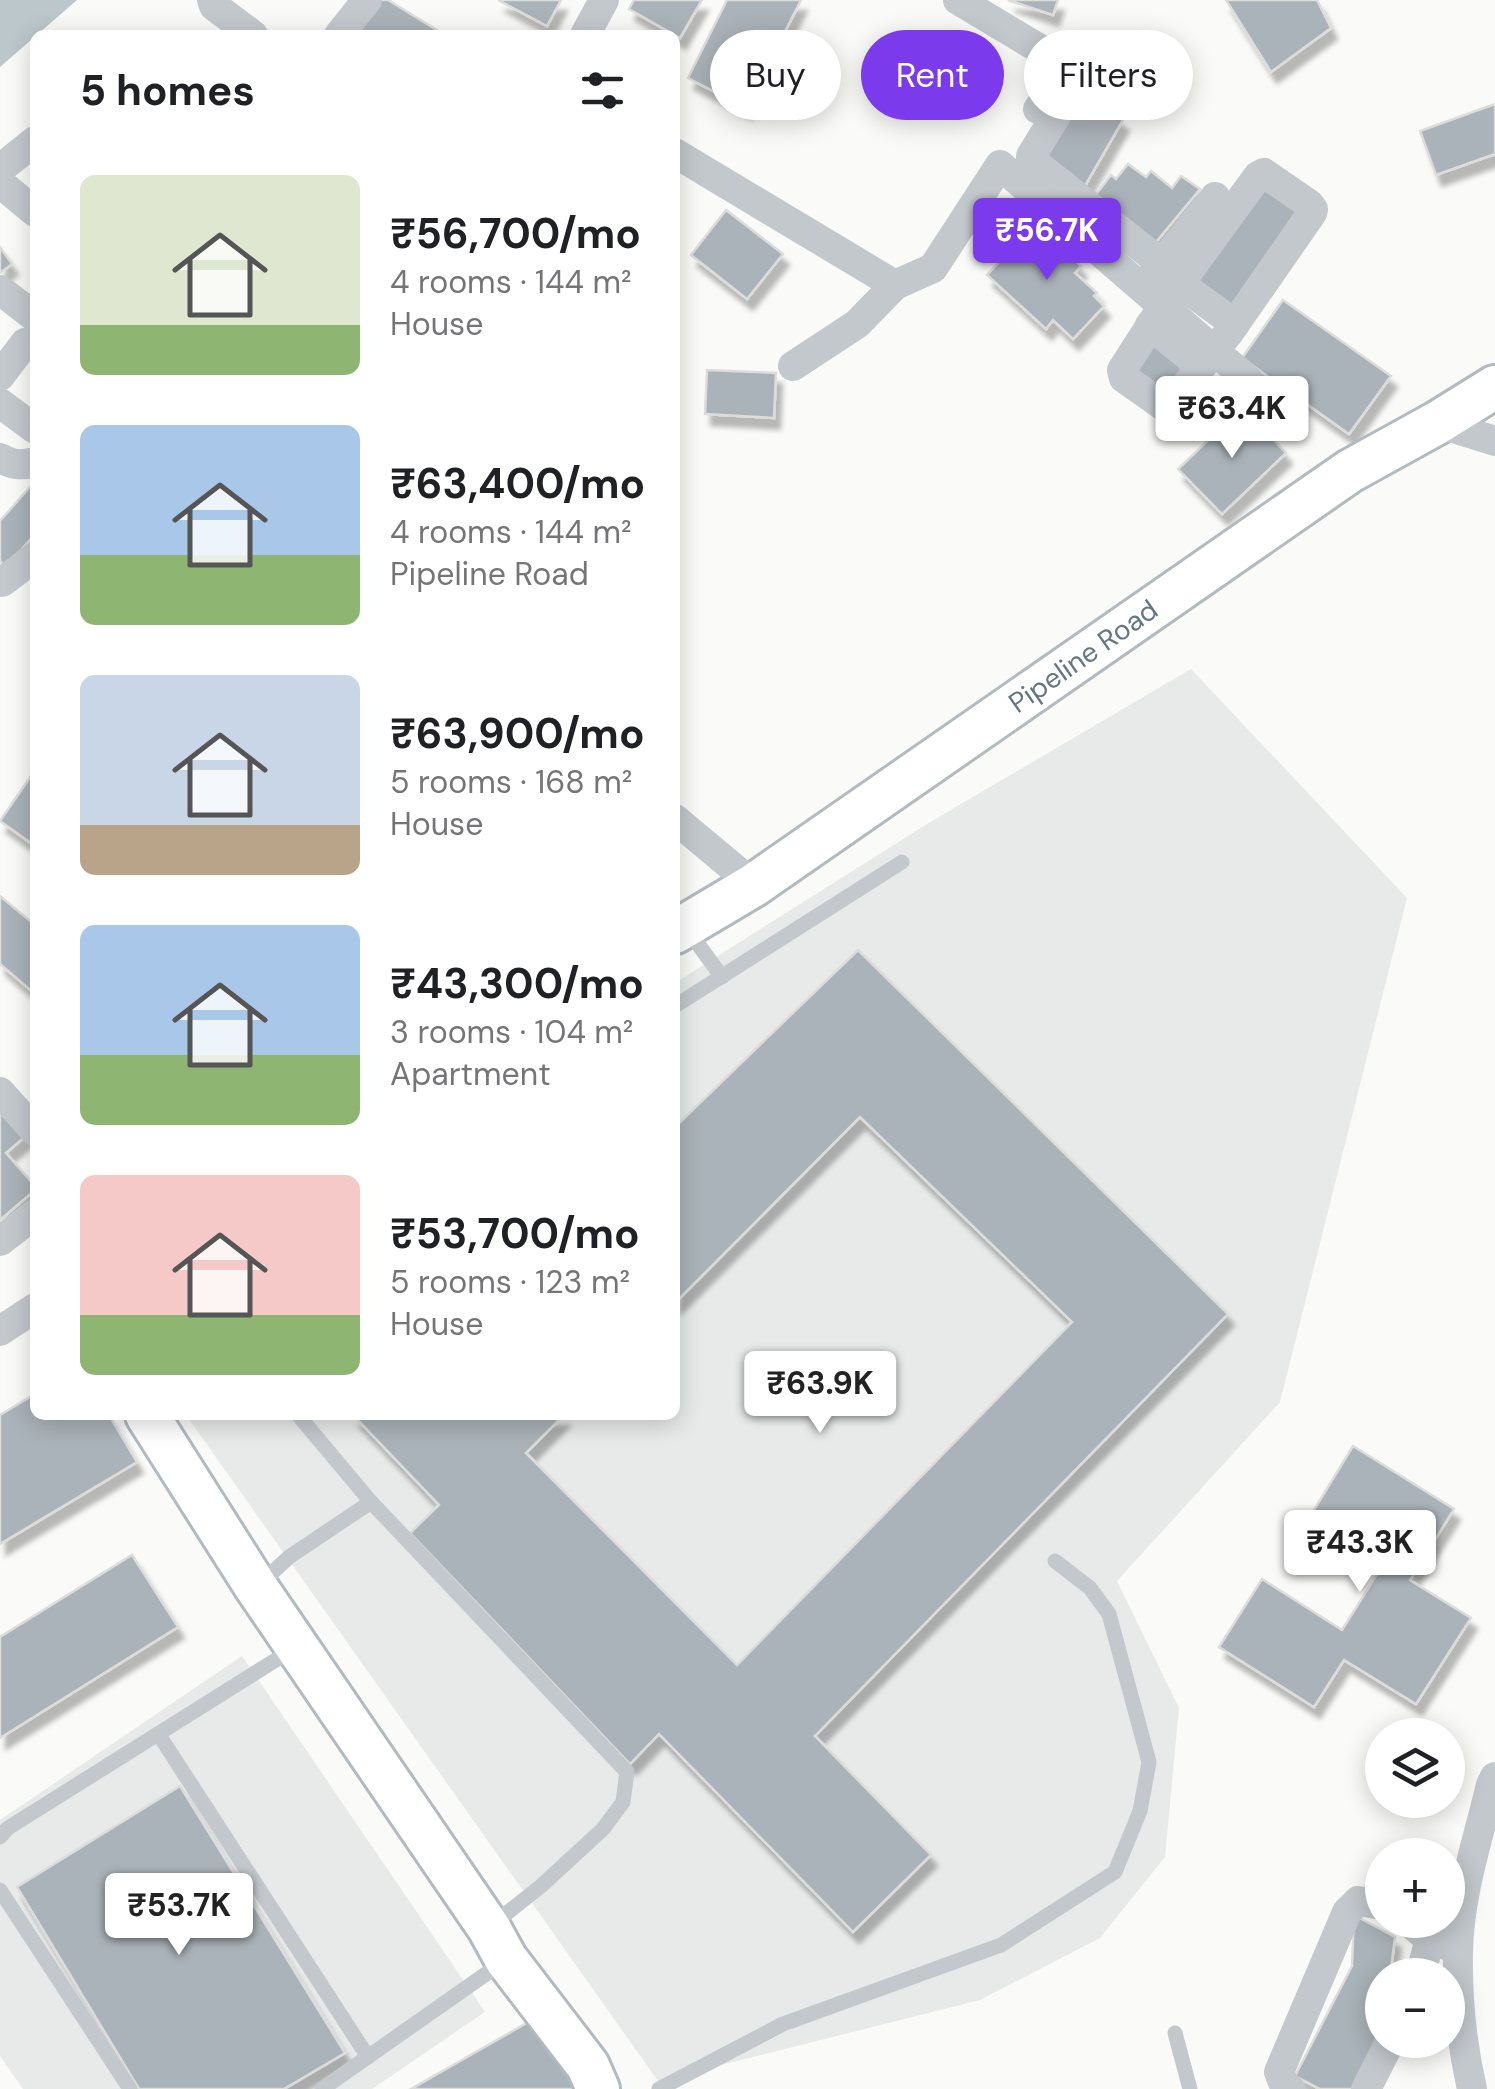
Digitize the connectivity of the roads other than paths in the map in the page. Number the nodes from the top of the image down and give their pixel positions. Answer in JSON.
{"nodes":[{"id":1,"x":212,"y":0,"type":"edge"},
{"id":2,"x":367,"y":0,"type":"edge"},
{"id":3,"x":604,"y":0,"type":"edge"},
{"id":4,"x":958,"y":0,"type":"edge"},
{"id":5,"x":246,"y":30,"type":"edge"},
{"id":6,"x":343,"y":30,"type":"edge"},
{"id":7,"x":588,"y":30,"type":"edge"},
{"id":8,"x":1024,"y":39,"type":"edge"},
{"id":9,"x":1031,"y":120,"type":"edge"},
{"id":10,"x":1060,"y":120,"type":"edge"},
{"id":11,"x":30,"y":145,"type":"edge"},
{"id":12,"x":680,"y":156,"type":"edge"},
{"id":13,"x":1000,"y":165,"type":"junction"},
{"id":14,"x":0,"y":169,"type":"edge"},
{"id":15,"x":0,"y":183,"type":"edge"},
{"id":16,"x":1214,"y":197,"type":"dead end"},
{"id":17,"x":30,"y":208,"type":"edge"},
{"id":18,"x":894,"y":285,"type":"junction"},
{"id":19,"x":0,"y":290,"type":"edge"},
{"id":20,"x":1159,"y":293,"type":"junction"},
{"id":21,"x":30,"y":314,"type":"edge"},
{"id":22,"x":1234,"y":324,"type":"junction"},
{"id":23,"x":30,"y":341,"type":"edge"},
{"id":24,"x":1206,"y":358,"type":"junction"},
{"id":25,"x":793,"y":366,"type":"dead end"},
{"id":26,"x":0,"y":376,"type":"edge"},
{"id":27,"x":1248,"y":380,"type":"dead end"},
{"id":28,"x":1495,"y":388,"type":"edge"},
{"id":29,"x":0,"y":404,"type":"edge"},
{"id":30,"x":1437,"y":423,"type":"junction"},
{"id":31,"x":30,"y":425,"type":"edge"},
{"id":32,"x":1495,"y":441,"type":"edge"},
{"id":33,"x":0,"y":458,"type":"edge"},
{"id":34,"x":30,"y":464,"type":"edge"},
{"id":35,"x":30,"y":564,"type":"edge"},
{"id":36,"x":11,"y":588,"type":"edge"},
{"id":37,"x":680,"y":824,"type":"edge"},
{"id":38,"x":902,"y":862,"type":"dead end"},
{"id":39,"x":754,"y":885,"type":"junction"},
{"id":40,"x":680,"y":929,"type":"edge"},
{"id":41,"x":722,"y":976,"type":"junction"},
{"id":42,"x":680,"y":1003,"type":"edge"},
{"id":43,"x":0,"y":1092,"type":"edge"},
{"id":44,"x":30,"y":1125,"type":"edge"},
{"id":45,"x":30,"y":1218,"type":"edge"},
{"id":46,"x":0,"y":1241,"type":"edge"},
{"id":47,"x":30,"y":1311,"type":"edge"},
{"id":48,"x":0,"y":1331,"type":"edge"},
{"id":49,"x":150,"y":1420,"type":"edge"},
{"id":50,"x":302,"y":1420,"type":"edge"},
{"id":51,"x":371,"y":1502,"type":"junction"},
{"id":52,"x":1056,"y":1561,"type":"dead end"},
{"id":53,"x":256,"y":1588,"type":"junction"},
{"id":54,"x":296,"y":1647,"type":"junction"},
{"id":55,"x":160,"y":1735,"type":"junction"},
{"id":56,"x":1495,"y":1777,"type":"edge"},
{"id":57,"x":0,"y":1836,"type":"edge"},
{"id":58,"x":0,"y":1890,"type":"edge"},
{"id":59,"x":1480,"y":1891,"type":"edge"},
{"id":60,"x":1365,"y":1902,"type":"edge"},
{"id":61,"x":1432,"y":1938,"type":"edge"},
{"id":62,"x":498,"y":1944,"type":"junction"},
{"id":63,"x":1175,"y":2033,"type":"dead end"},
{"id":64,"x":368,"y":2057,"type":"junction"},
{"id":65,"x":1382,"y":2058,"type":"edge"},
{"id":66,"x":130,"y":2089,"type":"edge"},
{"id":67,"x":322,"y":2089,"type":"edge"},
{"id":68,"x":598,"y":2089,"type":"edge"},
{"id":69,"x":659,"y":2089,"type":"edge"},
{"id":70,"x":1190,"y":2089,"type":"edge"},
{"id":71,"x":1290,"y":2089,"type":"edge"},
{"id":72,"x":1366,"y":2089,"type":"edge"},
{"id":73,"x":1472,"y":2089,"type":"edge"}],
"edges":[{"from":1,"to":5,"type":"street"},
{"from":2,"to":6,"type":"street"},
{"from":3,"to":7,"type":"street"},
{"from":4,"to":8,"type":"street"},
{"from":9,"to":13,"type":"street"},
{"from":10,"to":20,"type":"street"},
{"from":11,"to":14,"type":"street"},
{"from":12,"to":18,"type":"street"},
{"from":13,"to":18,"type":"street"},
{"from":13,"to":20,"type":"street"},
{"from":15,"to":17,"type":"street"},
{"from":16,"to":20,"type":"street"},
{"from":18,"to":25,"type":"street"},
{"from":19,"to":21,"type":"street"},
{"from":20,"to":22,"type":"street"},
{"from":20,"to":22,"type":"street"},
{"from":20,"to":24,"type":"street"},
{"from":20,"to":24,"type":"street"},
{"from":22,"to":24,"type":"street"},
{"from":23,"to":26,"type":"street"},
{"from":24,"to":27,"type":"street"},
{"from":28,"to":30,"type":"street","name":"Pipeline Road"},
{"from":29,"to":31,"type":"street"},
{"from":30,"to":32,"type":"street"},
{"from":30,"to":39,"type":"street","name":"Pipeline Road"},
{"from":33,"to":34,"type":"street"},
{"from":35,"to":36,"type":"street"},
{"from":37,"to":39,"type":"street"},
{"from":38,"to":41,"type":"lane"},
{"from":39,"to":40,"type":"street","name":"Pipeline Road"},
{"from":40,"to":41,"type":"lane"},
{"from":41,"to":42,"type":"lane"},
{"from":43,"to":44,"type":"street"},
{"from":45,"to":46,"type":"street"},
{"from":47,"to":48,"type":"street"},
{"from":49,"to":53,"type":"street"},
{"from":50,"to":51,"type":"lane"},
{"from":51,"to":53,"type":"lane"},
{"from":51,"to":62,"type":"lane"},
{"from":52,"to":69,"type":"lane"},
{"from":53,"to":54,"type":"street"},
{"from":54,"to":55,"type":"lane"},
{"from":54,"to":62,"type":"street"},
{"from":55,"to":57,"type":"lane"},
{"from":55,"to":64,"type":"lane"},
{"from":56,"to":59,"type":"street"},
{"from":58,"to":66,"type":"lane"},
{"from":60,"to":71,"type":"street"},
{"from":61,"to":73,"type":"street"},
{"from":62,"to":64,"type":"lane"},
{"from":62,"to":68,"type":"street"},
{"from":63,"to":70,"type":"lane"},
{"from":64,"to":67,"type":"lane"},
{"from":65,"to":72,"type":"street"}]}
